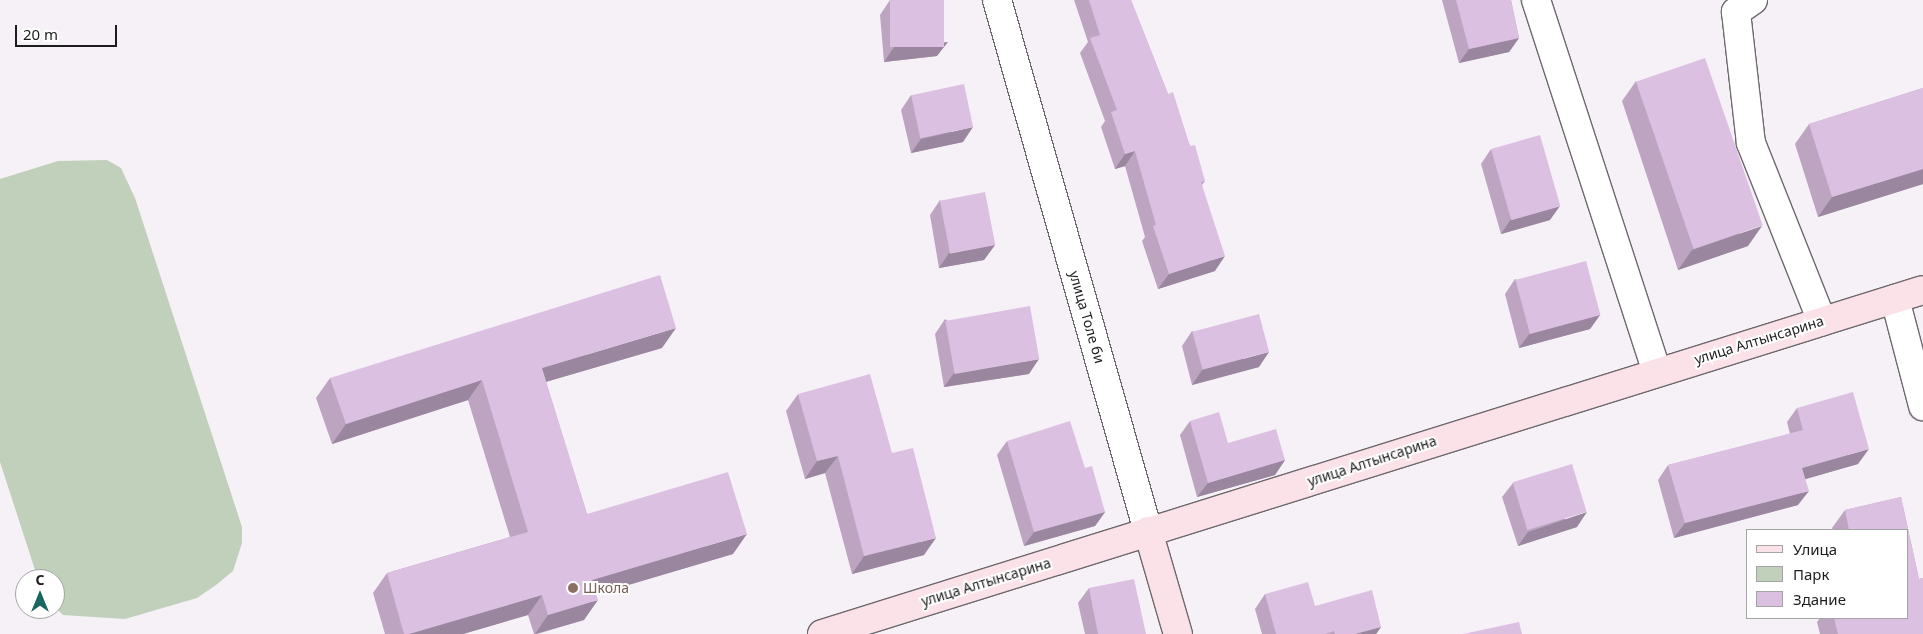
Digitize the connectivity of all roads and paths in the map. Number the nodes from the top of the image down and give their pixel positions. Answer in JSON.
{"nodes":[{"id":1,"x":996,"y":0,"type":"edge"},
{"id":2,"x":1536,"y":0,"type":"edge"},
{"id":3,"x":1753,"y":0,"type":"edge"},
{"id":4,"x":1923,"y":290,"type":"edge"},
{"id":5,"x":1895,"y":299,"type":"junction"},
{"id":6,"x":1822,"y":321,"type":"junction"},
{"id":7,"x":1657,"y":372,"type":"junction"},
{"id":8,"x":1923,"y":406,"type":"edge"},
{"id":9,"x":1148,"y":531,"type":"junction"},
{"id":10,"x":822,"y":634,"type":"edge"},
{"id":11,"x":1178,"y":634,"type":"edge"}],
"edges":[{"from":1,"to":9,"type":"street","name":"улица Толе би"},
{"from":2,"to":7,"type":"street"},
{"from":3,"to":6,"type":"street"},
{"from":4,"to":5,"type":"street","name":"улица Алтынсарина"},
{"from":5,"to":6,"type":"street","name":"улица Алтынсарина"},
{"from":5,"to":8,"type":"street"},
{"from":6,"to":7,"type":"street","name":"улица Алтынсарина"},
{"from":7,"to":9,"type":"street","name":"улица Алтынсарина"},
{"from":9,"to":10,"type":"street","name":"улица Алтынсарина"},
{"from":9,"to":11,"type":"street","name":"улица Толе би"}]}
